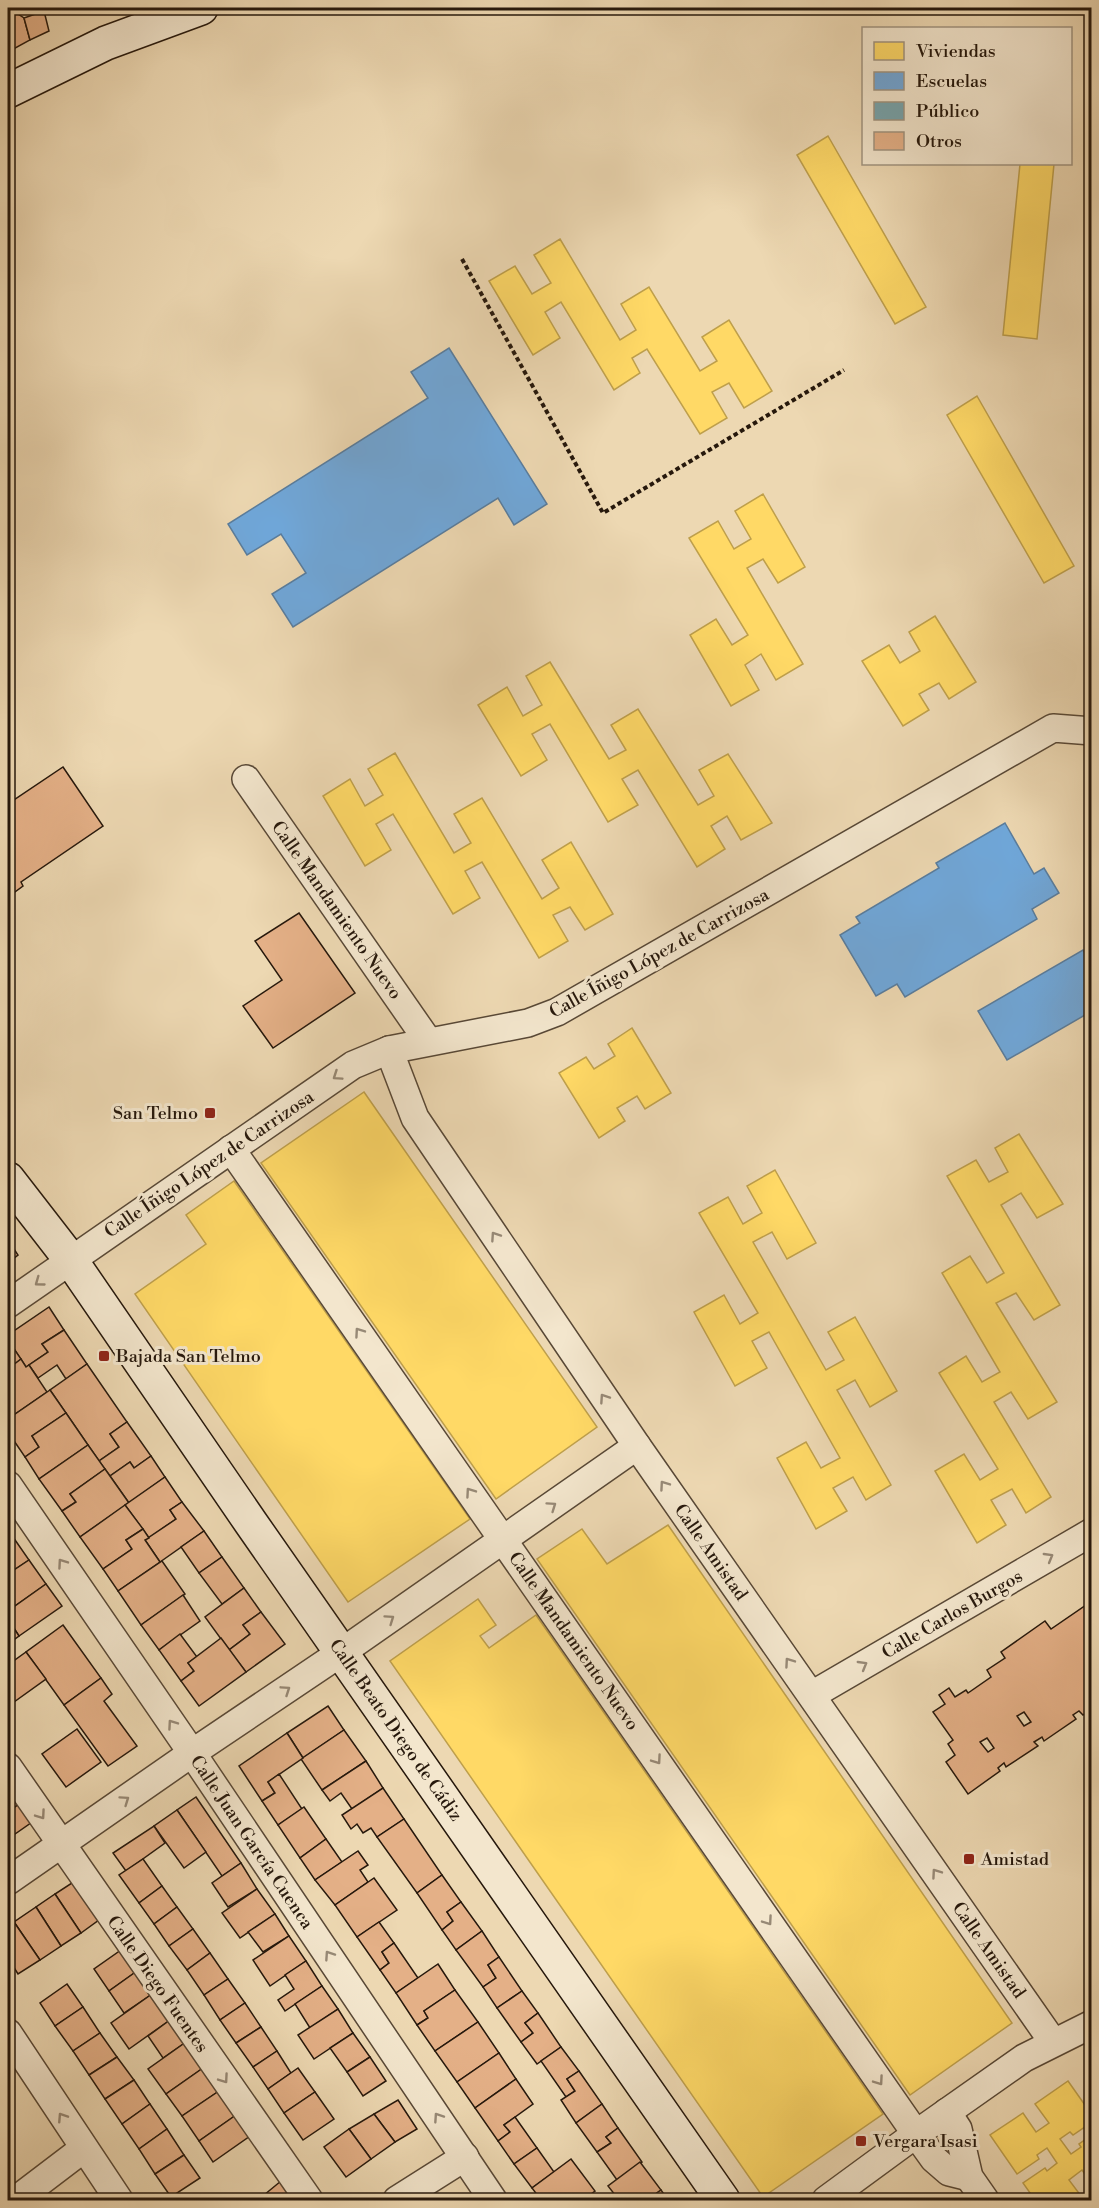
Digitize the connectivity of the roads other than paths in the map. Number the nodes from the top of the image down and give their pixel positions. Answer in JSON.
{"nodes":[{"id":1,"x":201,"y":8,"type":"edge"},
{"id":2,"x":8,"y":91,"type":"edge"},
{"id":3,"x":1092,"y":731,"type":"edge"},
{"id":4,"x":246,"y":779,"type":"dead end"},
{"id":5,"x":428,"y":1041,"type":"junction"},
{"id":6,"x":389,"y":1050,"type":"junction"},
{"id":7,"x":231,"y":1149,"type":"junction"},
{"id":8,"x":8,"y":1179,"type":"edge"},
{"id":9,"x":70,"y":1260,"type":"junction"},
{"id":10,"x":8,"y":1304,"type":"edge"},
{"id":11,"x":637,"y":1446,"type":"junction"},
{"id":12,"x":8,"y":1485,"type":"edge"},
{"id":13,"x":1092,"y":1533,"type":"edge"},
{"id":14,"x":504,"y":1540,"type":"junction"},
{"id":15,"x":342,"y":1652,"type":"junction"},
{"id":16,"x":812,"y":1695,"type":"junction"},
{"id":17,"x":192,"y":1753,"type":"junction"},
{"id":18,"x":8,"y":1767,"type":"edge"},
{"id":19,"x":61,"y":1845,"type":"junction"},
{"id":20,"x":8,"y":1881,"type":"edge"},
{"id":21,"x":1092,"y":2024,"type":"edge"},
{"id":22,"x":8,"y":2032,"type":"edge"},
{"id":23,"x":1053,"y":2042,"type":"junction"},
{"id":24,"x":947,"y":2112,"type":"junction"},
{"id":25,"x":916,"y":2134,"type":"junction"},
{"id":26,"x":83,"y":2148,"type":"junction"},
{"id":27,"x":465,"y":2157,"type":"junction"},
{"id":28,"x":969,"y":2177,"type":"junction"},
{"id":29,"x":16,"y":2200,"type":"edge"},
{"id":30,"x":118,"y":2200,"type":"edge"},
{"id":31,"x":309,"y":2200,"type":"edge"},
{"id":32,"x":397,"y":2200,"type":"edge"},
{"id":33,"x":493,"y":2200,"type":"edge"},
{"id":34,"x":723,"y":2200,"type":"edge"},
{"id":35,"x":826,"y":2200,"type":"edge"},
{"id":36,"x":985,"y":2200,"type":"edge"}],
"edges":[{"from":1,"to":2,"type":"street"},
{"from":3,"to":5,"type":"street","name":"Calle Íñigo López de Carrizosa"},
{"from":4,"to":5,"type":"street","name":"Calle Mandamiento Nuevo"},
{"from":5,"to":6,"type":"street","name":"Calle Íñigo López de Carrizosa"},
{"from":6,"to":7,"type":"street","name":"Calle Íñigo López de Carrizosa","one_way":true},
{"from":11,"to":6,"type":"street","name":"Calle Amistad","one_way":true},
{"from":7,"to":9,"type":"street","name":"Calle Íñigo López de Carrizosa"},
{"from":14,"to":7,"type":"street","name":"Calle Mandamiento Nuevo","one_way":true},
{"from":8,"to":9,"type":"street","name":"Calle Beato Diego de Cádiz"},
{"from":9,"to":10,"type":"street","one_way":true},
{"from":9,"to":15,"type":"street","name":"Calle Beato Diego de Cádiz"},
{"from":14,"to":11,"type":"street","one_way":true},
{"from":16,"to":11,"type":"street","name":"Calle Amistad","one_way":true},
{"from":17,"to":12,"type":"street","name":"Calle Juan García Cuenca","one_way":true},
{"from":16,"to":13,"type":"street","name":"Calle Carlos Burgos","one_way":true},
{"from":15,"to":14,"type":"street","one_way":true},
{"from":14,"to":25,"type":"street","name":"Calle Mandamiento Nuevo","one_way":true},
{"from":17,"to":15,"type":"street","one_way":true},
{"from":15,"to":34,"type":"street","name":"Calle Beato Diego de Cádiz"},
{"from":23,"to":16,"type":"street","name":"Calle Amistad","one_way":true},
{"from":19,"to":17,"type":"street","one_way":true},
{"from":27,"to":17,"type":"street","name":"Calle Juan García Cuenca","one_way":true},
{"from":18,"to":19,"type":"street","name":"Calle Diego Fuentes","one_way":true},
{"from":19,"to":20,"type":"street"},
{"from":19,"to":31,"type":"street","name":"Calle Diego Fuentes","one_way":true},
{"from":21,"to":23,"type":"street"},
{"from":26,"to":22,"type":"street","one_way":true},
{"from":23,"to":24,"type":"street"},
{"from":24,"to":25,"type":"street"},
{"from":24,"to":28,"type":"street"},
{"from":25,"to":28,"type":"street","name":"Calle Mandamiento Nuevo"},
{"from":25,"to":35,"type":"street"},
{"from":26,"to":29,"type":"street"},
{"from":26,"to":30,"type":"street"},
{"from":27,"to":32,"type":"street"},
{"from":27,"to":33,"type":"street","name":"Calle Juan García Cuenca"},
{"from":28,"to":36,"type":"street"}]}
